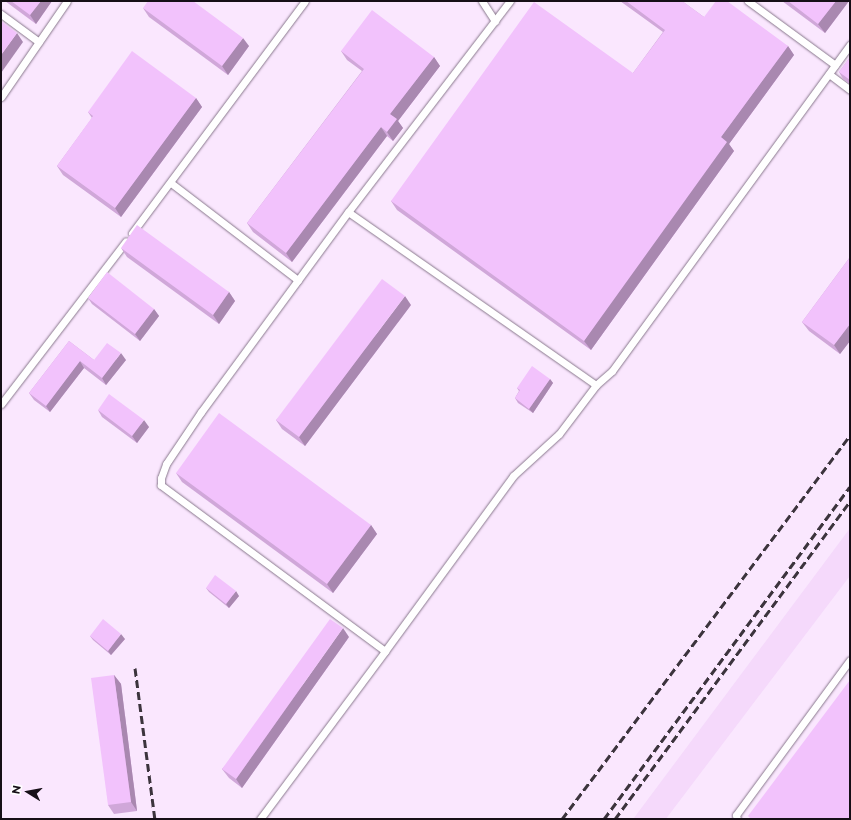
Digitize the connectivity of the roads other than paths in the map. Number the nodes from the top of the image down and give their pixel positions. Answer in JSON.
{"nodes":[{"id":1,"x":67,"y":1,"type":"edge"},
{"id":2,"x":305,"y":1,"type":"edge"},
{"id":3,"x":482,"y":1,"type":"edge"},
{"id":4,"x":510,"y":1,"type":"edge"},
{"id":5,"x":748,"y":1,"type":"edge"},
{"id":6,"x":1,"y":14,"type":"edge"},
{"id":7,"x":495,"y":21,"type":"junction"},
{"id":8,"x":39,"y":42,"type":"junction"},
{"id":9,"x":850,"y":45,"type":"edge"},
{"id":10,"x":835,"y":65,"type":"junction"},
{"id":11,"x":829,"y":74,"type":"junction"},
{"id":12,"x":850,"y":90,"type":"edge"},
{"id":13,"x":1,"y":97,"type":"edge"},
{"id":14,"x":171,"y":183,"type":"junction"},
{"id":15,"x":348,"y":212,"type":"junction"},
{"id":16,"x":298,"y":280,"type":"junction"},
{"id":17,"x":596,"y":385,"type":"junction"},
{"id":18,"x":1,"y":404,"type":"edge"},
{"id":19,"x":386,"y":651,"type":"junction"},
{"id":20,"x":850,"y":660,"type":"edge"},
{"id":21,"x":260,"y":819,"type":"edge"},
{"id":22,"x":737,"y":819,"type":"edge"}],
"edges":[{"from":1,"to":8,"type":"lane"},
{"from":2,"to":14,"type":"lane"},
{"from":3,"to":7,"type":"lane"},
{"from":4,"to":7,"type":"lane"},
{"from":5,"to":10,"type":"lane"},
{"from":6,"to":8,"type":"lane"},
{"from":7,"to":15,"type":"lane"},
{"from":8,"to":13,"type":"lane"},
{"from":9,"to":10,"type":"lane"},
{"from":10,"to":11,"type":"lane"},
{"from":11,"to":12,"type":"lane"},
{"from":11,"to":17,"type":"lane"},
{"from":14,"to":16,"type":"lane"},
{"from":14,"to":18,"type":"lane"},
{"from":15,"to":16,"type":"lane"},
{"from":15,"to":17,"type":"lane"},
{"from":16,"to":19,"type":"lane"},
{"from":17,"to":19,"type":"lane"},
{"from":19,"to":21,"type":"lane"},
{"from":20,"to":22,"type":"lane"}]}
